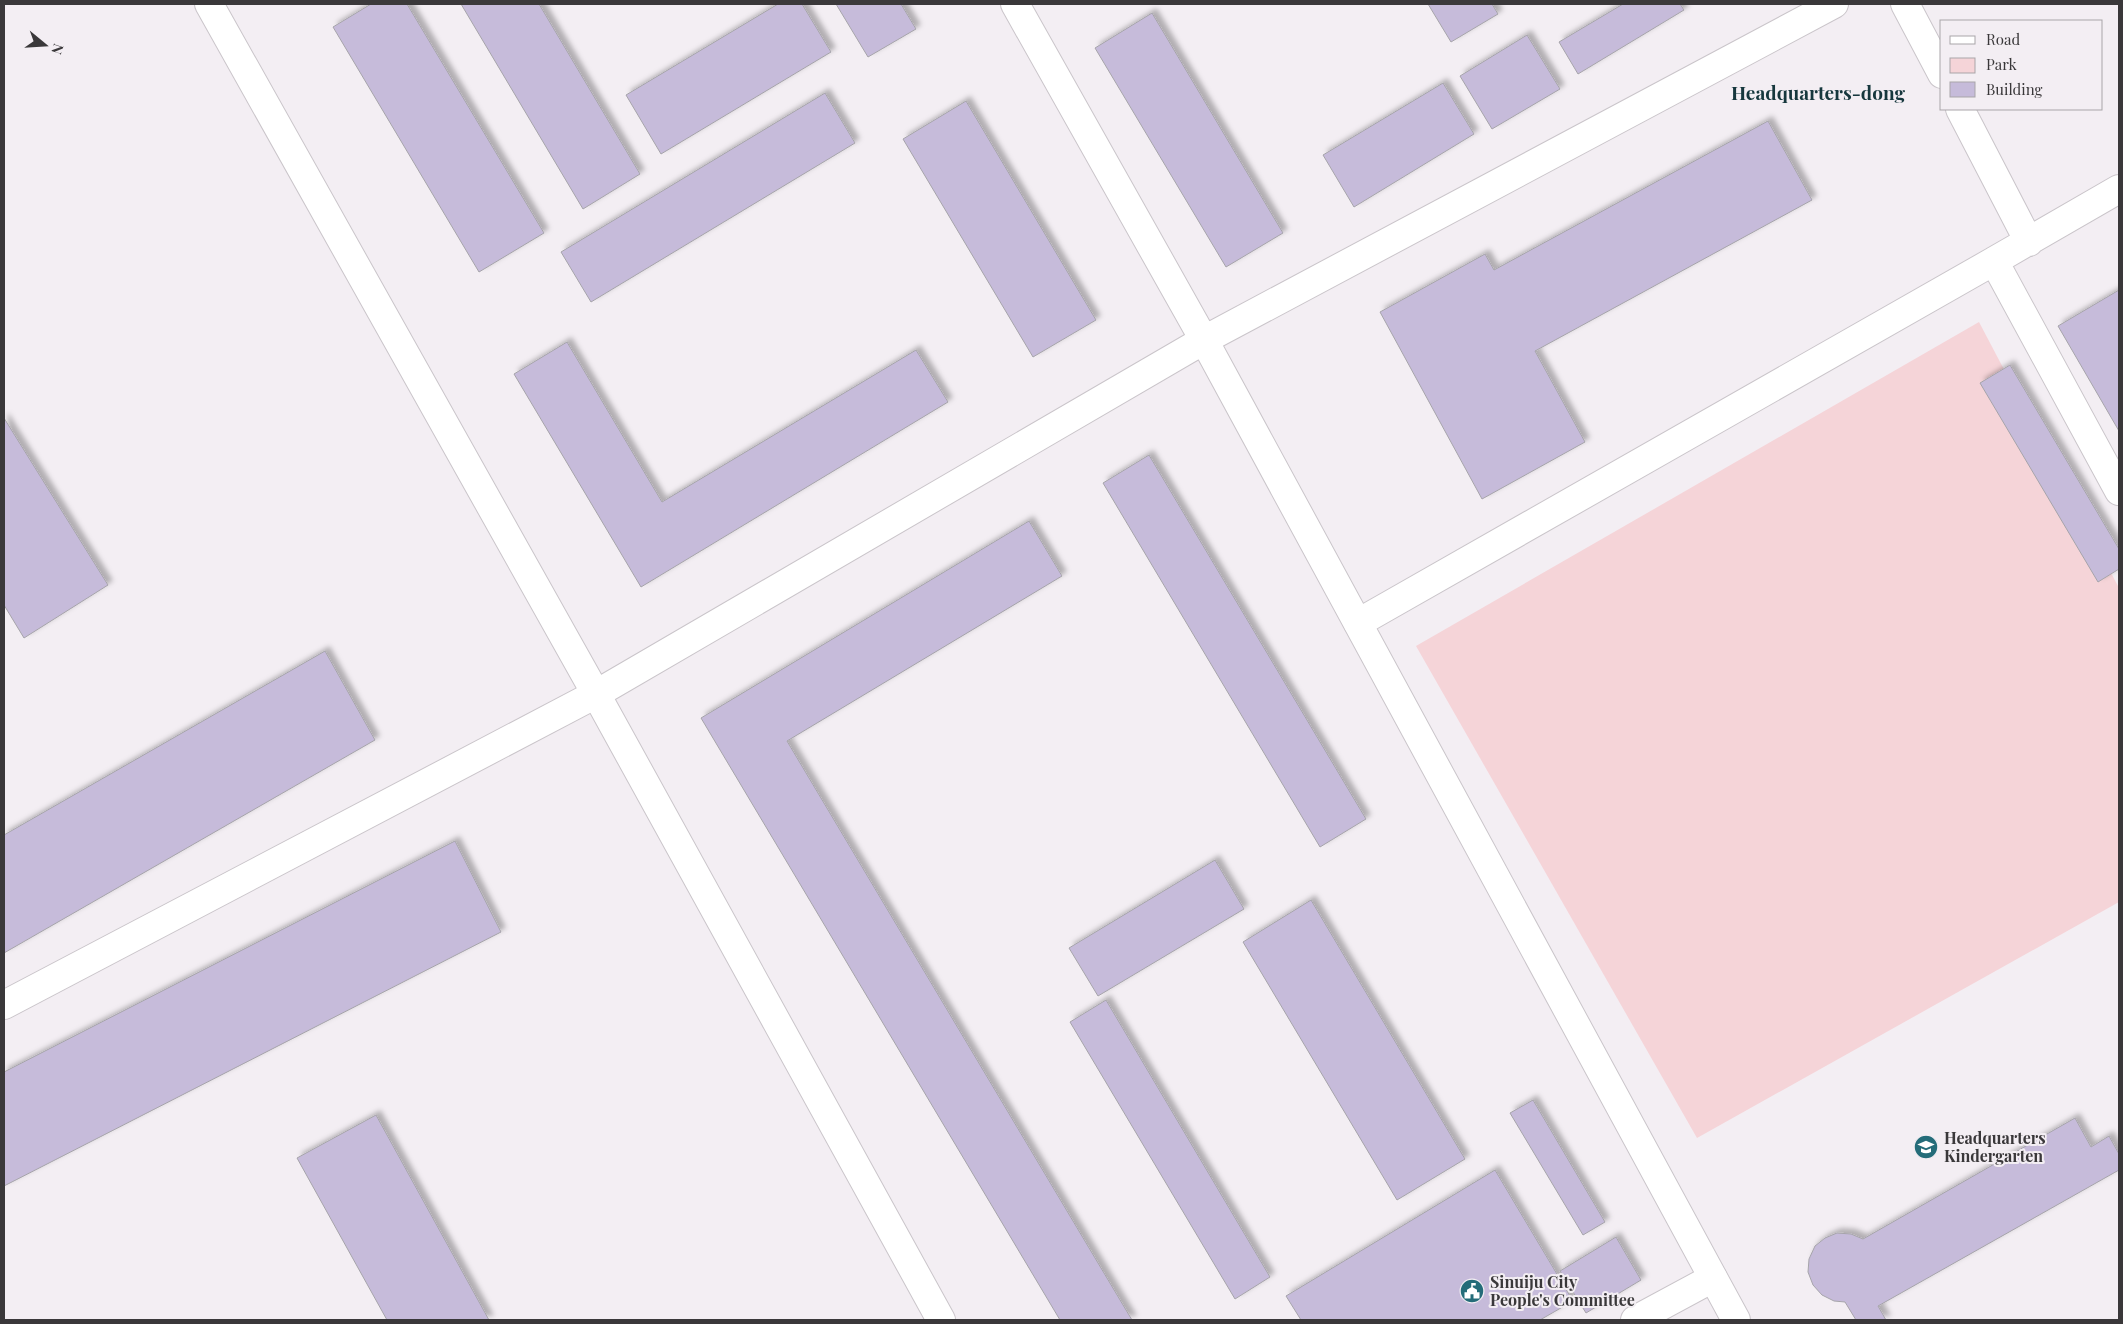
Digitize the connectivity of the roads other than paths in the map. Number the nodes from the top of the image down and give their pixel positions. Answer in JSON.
{"nodes":[{"id":1,"x":209,"y":4,"type":"edge"},
{"id":2,"x":1015,"y":4,"type":"edge"},
{"id":3,"x":1834,"y":4,"type":"edge"},
{"id":4,"x":1905,"y":4,"type":"edge"},
{"id":5,"x":1940,"y":70,"type":"edge"},
{"id":6,"x":1961,"y":110,"type":"edge"},
{"id":7,"x":2119,"y":189,"type":"edge"},
{"id":8,"x":2029,"y":242,"type":"junction"},
{"id":9,"x":1994,"y":261,"type":"junction"},
{"id":10,"x":1204,"y":340,"type":"junction"},
{"id":11,"x":2119,"y":491,"type":"edge"},
{"id":12,"x":1358,"y":623,"type":"junction"},
{"id":13,"x":596,"y":694,"type":"junction"},
{"id":14,"x":4,"y":1005,"type":"edge"},
{"id":15,"x":1713,"y":1278,"type":"junction"},
{"id":16,"x":942,"y":1320,"type":"edge"},
{"id":17,"x":1635,"y":1320,"type":"edge"},
{"id":18,"x":1736,"y":1320,"type":"edge"}],
"edges":[{"from":1,"to":13,"type":"street"},
{"from":2,"to":10,"type":"street"},
{"from":3,"to":10,"type":"street"},
{"from":4,"to":5,"type":"street"},
{"from":6,"to":8,"type":"street"},
{"from":7,"to":8,"type":"street"},
{"from":8,"to":9,"type":"street"},
{"from":9,"to":11,"type":"street"},
{"from":9,"to":12,"type":"street"},
{"from":10,"to":12,"type":"street"},
{"from":10,"to":13,"type":"street"},
{"from":12,"to":15,"type":"street"},
{"from":13,"to":14,"type":"street"},
{"from":13,"to":16,"type":"street"},
{"from":15,"to":17,"type":"street"},
{"from":15,"to":18,"type":"street"}]}
